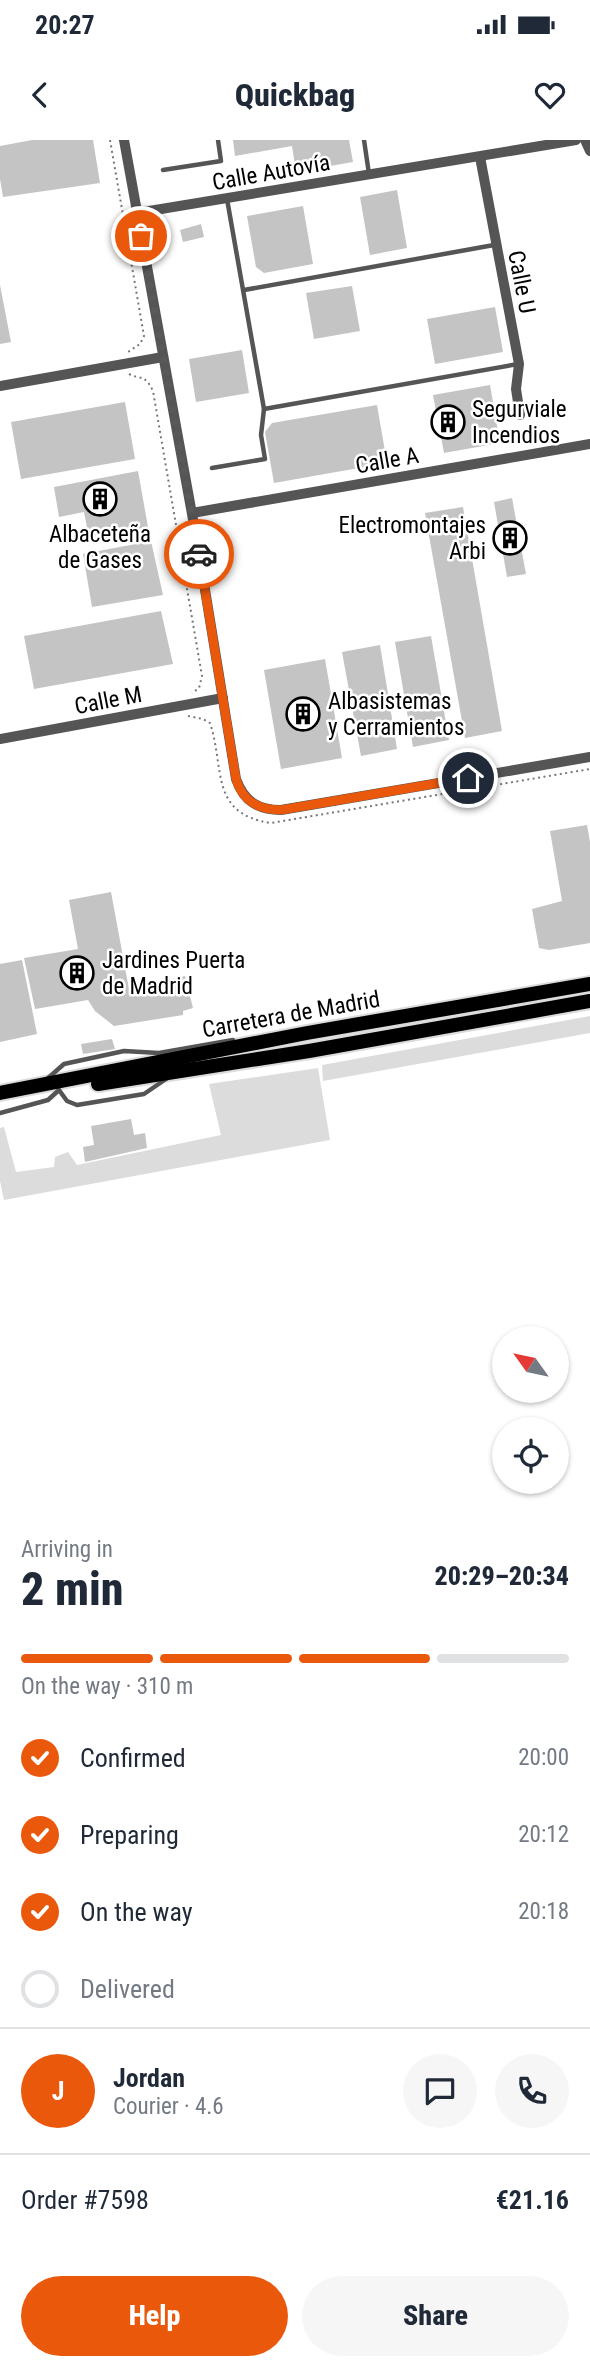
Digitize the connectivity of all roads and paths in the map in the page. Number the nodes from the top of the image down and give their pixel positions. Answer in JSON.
{"nodes":[{"id":1,"x":110,"y":140,"type":"edge"},
{"id":2,"x":124,"y":140,"type":"edge"},
{"id":3,"x":218,"y":140,"type":"edge"},
{"id":4,"x":364,"y":140,"type":"edge"},
{"id":5,"x":576,"y":140,"type":"edge"},
{"id":6,"x":585,"y":140,"type":"edge"},
{"id":7,"x":590,"y":151,"type":"edge"},
{"id":8,"x":480,"y":157,"type":"junction"},
{"id":9,"x":163,"y":170,"type":"dead end"},
{"id":10,"x":369,"y":174,"type":"junction"},
{"id":11,"x":228,"y":199,"type":"junction"},
{"id":12,"x":137,"y":213,"type":"junction"},
{"id":13,"x":495,"y":245,"type":"junction"},
{"id":14,"x":244,"y":290,"type":"junction"},
{"id":15,"x":163,"y":358,"type":"junction"},
{"id":16,"x":127,"y":363,"type":"junction"},
{"id":17,"x":519,"y":364,"type":"junction"},
{"id":18,"x":0,"y":386,"type":"edge"},
{"id":19,"x":264,"y":409,"type":"junction"},
{"id":20,"x":520,"y":415,"type":"dead end"},
{"id":21,"x":590,"y":444,"type":"edge"},
{"id":22,"x":212,"y":468,"type":"dead end"},
{"id":23,"x":191,"y":513,"type":"junction"},
{"id":24,"x":223,"y":698,"type":"junction"},
{"id":25,"x":187,"y":705,"type":"junction"},
{"id":26,"x":0,"y":739,"type":"edge"},
{"id":27,"x":590,"y":757,"type":"edge"},
{"id":28,"x":590,"y":769,"type":"edge"},
{"id":29,"x":590,"y":984,"type":"edge"},
{"id":30,"x":590,"y":1001,"type":"edge"},
{"id":31,"x":59,"y":1090,"type":"junction"},
{"id":32,"x":0,"y":1093,"type":"edge"},
{"id":33,"x":0,"y":1100,"type":"edge"},
{"id":34,"x":0,"y":1113,"type":"edge"}],
"edges":[{"from":1,"to":16,"type":"path"},
{"from":2,"to":12,"type":"street"},
{"from":3,"to":9,"type":"lane"},
{"from":4,"to":10,"type":"lane"},
{"from":5,"to":8,"type":"street","name":"Calle Autovía"},
{"from":6,"to":7,"type":"street"},
{"from":8,"to":10,"type":"street","name":"Calle Autovía"},
{"from":8,"to":13,"type":"street","name":"Calle U"},
{"from":10,"to":11,"type":"street","name":"Calle Autovía"},
{"from":11,"to":12,"type":"street","name":"Calle Autovía"},
{"from":11,"to":14,"type":"lane"},
{"from":12,"to":15,"type":"street"},
{"from":13,"to":14,"type":"lane"},
{"from":13,"to":17,"type":"street","name":"Calle U"},
{"from":14,"to":19,"type":"lane"},
{"from":15,"to":16,"type":"street"},
{"from":15,"to":23,"type":"street"},
{"from":16,"to":18,"type":"street"},
{"from":16,"to":25,"type":"path"},
{"from":17,"to":19,"type":"lane"},
{"from":17,"to":20,"type":"street","name":"Calle U"},
{"from":19,"to":22,"type":"lane"},
{"from":21,"to":23,"type":"street","name":"Calle A"},
{"from":23,"to":24,"type":"street"},
{"from":24,"to":25,"type":"street","name":"Calle M"},
{"from":24,"to":27,"type":"street"},
{"from":25,"to":26,"type":"street","name":"Calle M"},
{"from":25,"to":28,"type":"path"},
{"from":29,"to":32,"type":"main road","name":"Carretera de Madrid"},
{"from":30,"to":31,"type":"main road","name":"Carretera de Madrid"},
{"from":31,"to":33,"type":"main road","name":"Carretera de Madrid"},
{"from":31,"to":34,"type":"lane"}]}
